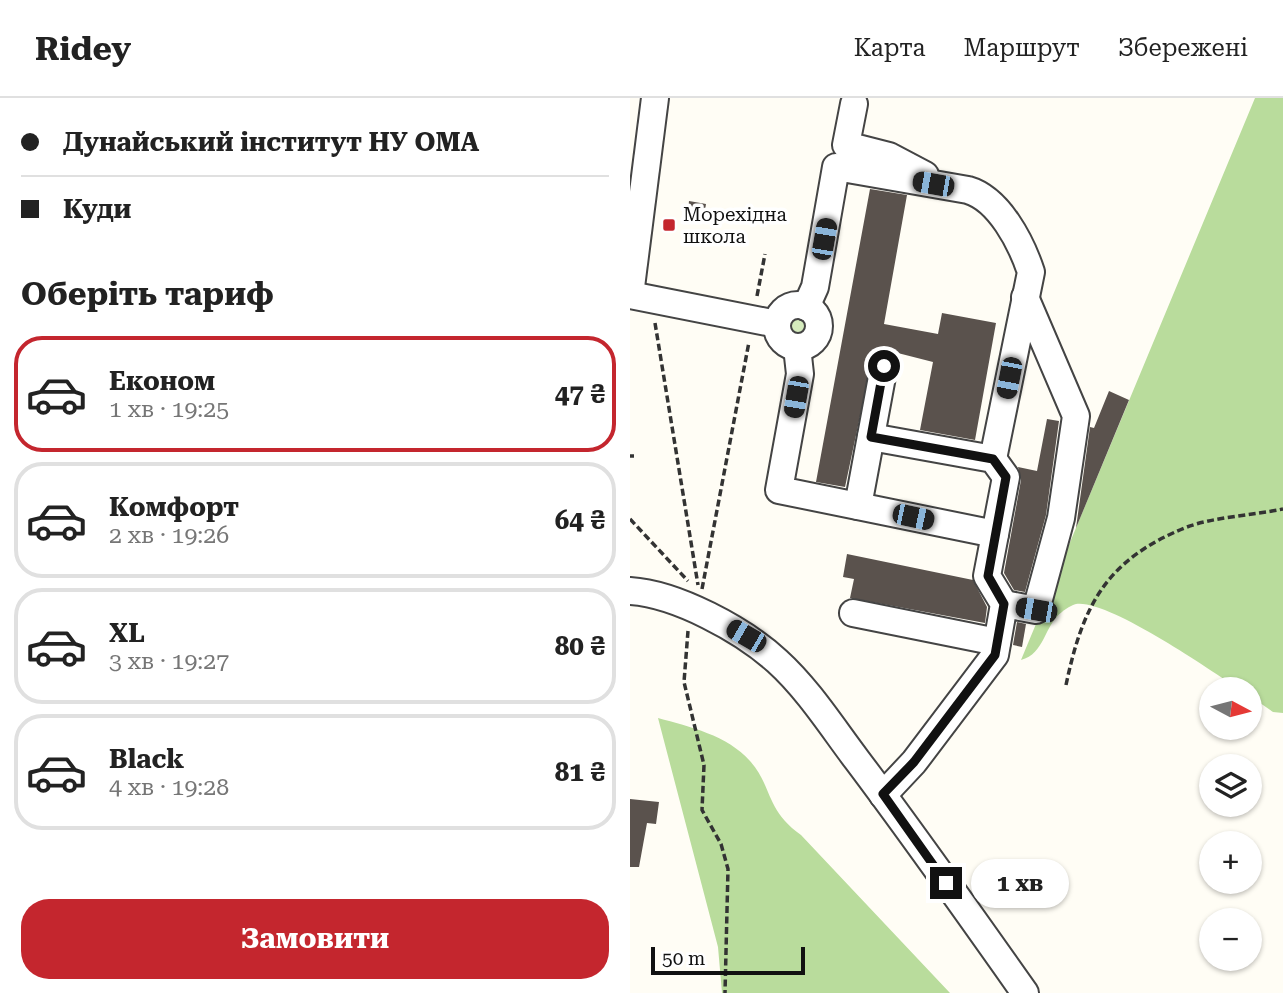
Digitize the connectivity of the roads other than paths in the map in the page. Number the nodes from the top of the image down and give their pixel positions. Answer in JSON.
{"nodes":[{"id":1,"x":854,"y":104,"type":"dead end"},
{"id":2,"x":646,"y":113,"type":"edge"},
{"id":3,"x":933,"y":184,"type":"junction"},
{"id":4,"x":630,"y":295,"type":"edge"},
{"id":5,"x":1026,"y":298,"type":"junction"},
{"id":6,"x":806,"y":307,"type":"junction"},
{"id":7,"x":778,"y":324,"type":"junction"},
{"id":8,"x":797,"y":347,"type":"junction"},
{"id":9,"x":884,"y":366,"type":"dead end"},
{"id":10,"x":871,"y":437,"type":"junction"},
{"id":11,"x":993,"y":459,"type":"junction"},
{"id":12,"x":858,"y":506,"type":"junction"},
{"id":13,"x":995,"y":534,"type":"junction"},
{"id":14,"x":630,"y":591,"type":"edge"},
{"id":15,"x":1004,"y":604,"type":"junction"},
{"id":16,"x":853,"y":613,"type":"dead end"},
{"id":17,"x":997,"y":642,"type":"junction"},
{"id":18,"x":883,"y":794,"type":"junction"},
{"id":19,"x":1026,"y":993,"type":"edge"}],
"edges":[{"from":1,"to":3,"type":"street"},
{"from":2,"to":4,"type":"street"},
{"from":3,"to":5,"type":"street"},
{"from":3,"to":6,"type":"street"},
{"from":4,"to":7,"type":"street"},
{"from":5,"to":11,"type":"street"},
{"from":5,"to":15,"type":"street"},
{"from":6,"to":7,"type":"street"},
{"from":6,"to":8,"type":"street"},
{"from":7,"to":8,"type":"street"},
{"from":8,"to":12,"type":"street"},
{"from":9,"to":10,"type":"street"},
{"from":10,"to":11,"type":"street"},
{"from":10,"to":12,"type":"street"},
{"from":11,"to":13,"type":"street"},
{"from":12,"to":13,"type":"street"},
{"from":13,"to":15,"type":"street"},
{"from":14,"to":18,"type":"street"},
{"from":15,"to":17,"type":"street"},
{"from":16,"to":17,"type":"street"},
{"from":17,"to":18,"type":"street"},
{"from":18,"to":19,"type":"street"}]}
